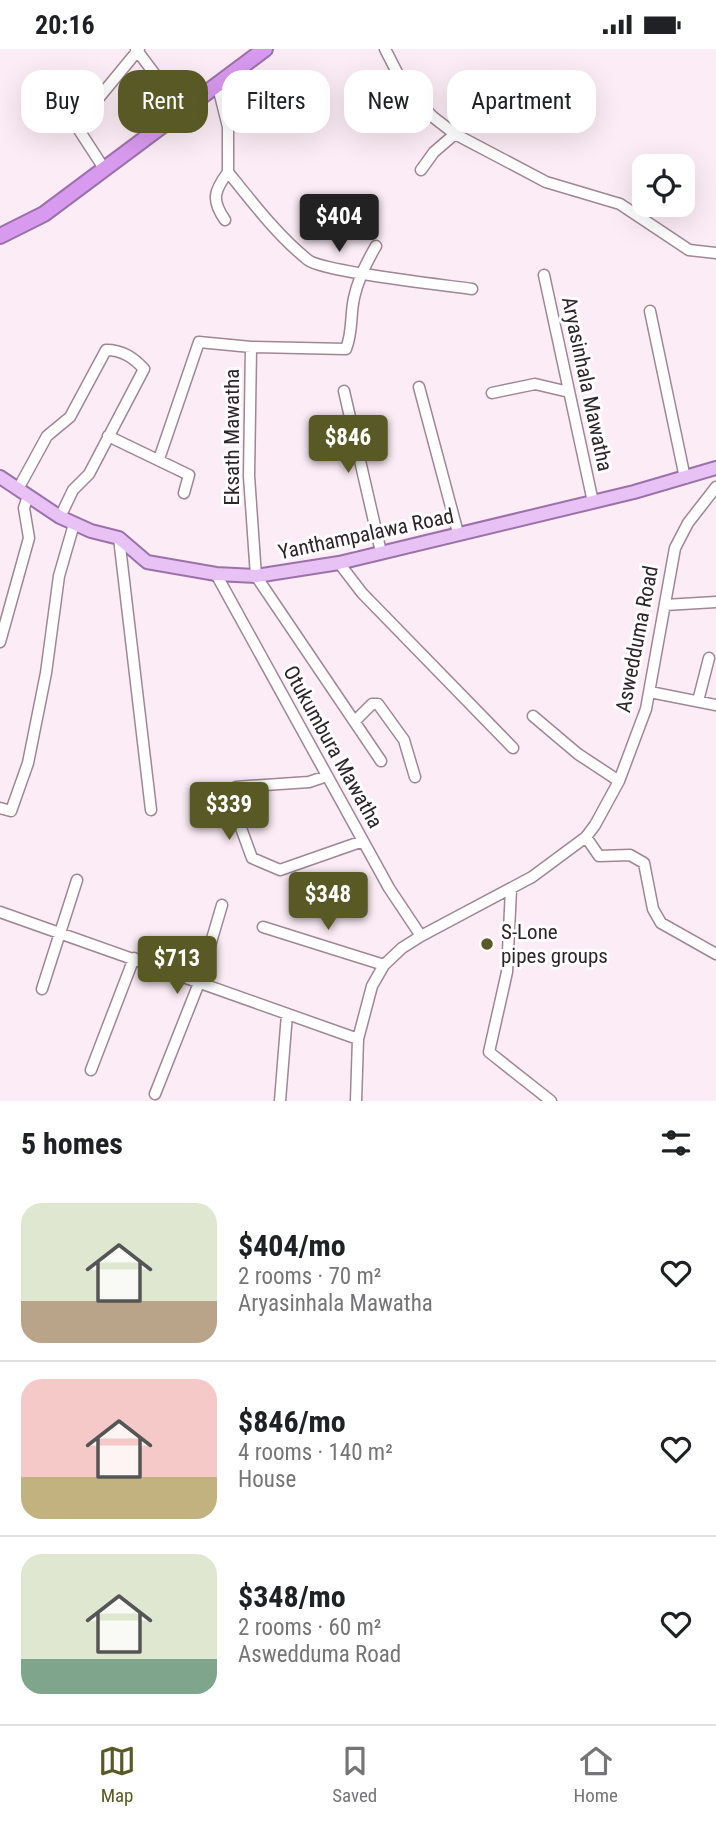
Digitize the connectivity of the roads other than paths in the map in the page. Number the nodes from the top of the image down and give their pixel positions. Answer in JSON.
{"nodes":[{"id":1,"x":265,"y":49,"type":"edge"},
{"id":2,"x":385,"y":49,"type":"edge"},
{"id":3,"x":138,"y":50,"type":"edge"},
{"id":4,"x":153,"y":70,"type":"edge"},
{"id":5,"x":218,"y":87,"type":"junction"},
{"id":6,"x":208,"y":94,"type":"edge"},
{"id":7,"x":155,"y":133,"type":"edge"},
{"id":8,"x":455,"y":134,"type":"junction"},
{"id":9,"x":105,"y":170,"type":"junction"},
{"id":10,"x":421,"y":170,"type":"dead end"},
{"id":11,"x":228,"y":172,"type":"junction"},
{"id":12,"x":225,"y":221,"type":"dead end"},
{"id":13,"x":0,"y":236,"type":"edge"},
{"id":14,"x":376,"y":246,"type":"dead end"},
{"id":15,"x":716,"y":253,"type":"edge"},
{"id":16,"x":361,"y":272,"type":"junction"},
{"id":17,"x":544,"y":275,"type":"dead end"},
{"id":18,"x":472,"y":289,"type":"dead end"},
{"id":19,"x":650,"y":311,"type":"dead end"},
{"id":20,"x":251,"y":347,"type":"junction"},
{"id":21,"x":419,"y":387,"type":"dead end"},
{"id":22,"x":344,"y":391,"type":"dead end"},
{"id":23,"x":569,"y":392,"type":"junction"},
{"id":24,"x":492,"y":393,"type":"dead end"},
{"id":25,"x":108,"y":436,"type":"junction"},
{"id":26,"x":159,"y":460,"type":"junction"},
{"id":27,"x":716,"y":468,"type":"edge"},
{"id":28,"x":0,"y":477,"type":"edge"},
{"id":29,"x":685,"y":478,"type":"junction"},
{"id":30,"x":716,"y":487,"type":"edge"},
{"id":31,"x":23,"y":493,"type":"junction"},
{"id":32,"x":184,"y":493,"type":"dead end"},
{"id":33,"x":593,"y":502,"type":"junction"},
{"id":34,"x":60,"y":517,"type":"junction"},
{"id":35,"x":74,"y":524,"type":"junction"},
{"id":36,"x":458,"y":533,"type":"junction"},
{"id":37,"x":119,"y":538,"type":"junction"},
{"id":38,"x":381,"y":552,"type":"junction"},
{"id":39,"x":339,"y":563,"type":"junction"},
{"id":40,"x":216,"y":574,"type":"junction"},
{"id":41,"x":256,"y":576,"type":"junction"},
{"id":42,"x":716,"y":602,"type":"edge"},
{"id":43,"x":665,"y":605,"type":"junction"},
{"id":44,"x":0,"y":642,"type":"edge"},
{"id":45,"x":709,"y":658,"type":"dead end"},
{"id":46,"x":650,"y":692,"type":"junction"},
{"id":47,"x":698,"y":701,"type":"junction"},
{"id":48,"x":716,"y":705,"type":"edge"},
{"id":49,"x":533,"y":716,"type":"dead end"},
{"id":50,"x":356,"y":720,"type":"junction"},
{"id":51,"x":513,"y":748,"type":"dead end"},
{"id":52,"x":381,"y":761,"type":"dead end"},
{"id":53,"x":327,"y":776,"type":"junction"},
{"id":54,"x":415,"y":777,"type":"dead end"},
{"id":55,"x":619,"y":781,"type":"junction"},
{"id":56,"x":0,"y":808,"type":"edge"},
{"id":57,"x":151,"y":810,"type":"dead end"},
{"id":58,"x":586,"y":837,"type":"junction"},
{"id":59,"x":363,"y":841,"type":"junction"},
{"id":60,"x":77,"y":880,"type":"dead end"},
{"id":61,"x":511,"y":889,"type":"junction"},
{"id":62,"x":222,"y":905,"type":"dead end"},
{"id":63,"x":0,"y":912,"type":"edge"},
{"id":64,"x":263,"y":927,"type":"dead end"},
{"id":65,"x":62,"y":934,"type":"junction"},
{"id":66,"x":421,"y":936,"type":"junction"},
{"id":67,"x":716,"y":954,"type":"edge"},
{"id":68,"x":134,"y":958,"type":"junction"},
{"id":69,"x":384,"y":965,"type":"junction"},
{"id":70,"x":199,"y":983,"type":"junction"},
{"id":71,"x":42,"y":989,"type":"dead end"},
{"id":72,"x":287,"y":1014,"type":"junction"},
{"id":73,"x":358,"y":1039,"type":"junction"},
{"id":74,"x":91,"y":1070,"type":"dead end"},
{"id":75,"x":155,"y":1094,"type":"dead end"},
{"id":76,"x":280,"y":1101,"type":"edge"},
{"id":77,"x":356,"y":1101,"type":"edge"},
{"id":78,"x":551,"y":1101,"type":"edge"}],
"edges":[{"from":1,"to":5,"type":"highway"},
{"from":2,"to":8,"type":"street"},
{"from":3,"to":4,"type":"street"},
{"from":3,"to":9,"type":"street"},
{"from":5,"to":6,"type":"highway"},
{"from":5,"to":11,"type":"street"},
{"from":7,"to":9,"type":"highway"},
{"from":8,"to":10,"type":"street"},
{"from":8,"to":15,"type":"street"},
{"from":9,"to":13,"type":"highway"},
{"from":11,"to":12,"type":"street"},
{"from":11,"to":16,"type":"street"},
{"from":14,"to":16,"type":"street"},
{"from":16,"to":18,"type":"street"},
{"from":16,"to":20,"type":"street","name":"Eksath Mawatha"},
{"from":17,"to":23,"type":"street","name":"Aryasinhala Mawatha"},
{"from":19,"to":29,"type":"street"},
{"from":20,"to":26,"type":"street"},
{"from":20,"to":41,"type":"street","name":"Eksath Mawatha"},
{"from":21,"to":36,"type":"street"},
{"from":22,"to":38,"type":"street"},
{"from":23,"to":24,"type":"street"},
{"from":23,"to":33,"type":"street","name":"Aryasinhala Mawatha"},
{"from":25,"to":26,"type":"street"},
{"from":25,"to":31,"type":"street"},
{"from":25,"to":34,"type":"street"},
{"from":26,"to":32,"type":"street"},
{"from":27,"to":29,"type":"main road","name":"Yanthampalawa Road"},
{"from":28,"to":31,"type":"main road","name":"Yanthampalawa Road"},
{"from":29,"to":33,"type":"main road","name":"Yanthampalawa Road"},
{"from":30,"to":43,"type":"street","name":"Aswedduma Road"},
{"from":31,"to":34,"type":"main road","name":"Yanthampalawa Road"},
{"from":31,"to":44,"type":"street"},
{"from":33,"to":36,"type":"main road","name":"Yanthampalawa Road"},
{"from":34,"to":35,"type":"main road","name":"Yanthampalawa Road"},
{"from":35,"to":37,"type":"main road","name":"Yanthampalawa Road"},
{"from":35,"to":56,"type":"street"},
{"from":36,"to":38,"type":"main road","name":"Yanthampalawa Road"},
{"from":37,"to":40,"type":"main road","name":"Yanthampalawa Road"},
{"from":37,"to":57,"type":"street"},
{"from":38,"to":39,"type":"main road","name":"Yanthampalawa Road"},
{"from":39,"to":41,"type":"main road","name":"Yanthampalawa Road"},
{"from":39,"to":51,"type":"street"},
{"from":40,"to":41,"type":"main road","name":"Yanthampalawa Road"},
{"from":40,"to":53,"type":"street","name":"Otukumbura Mawatha"},
{"from":41,"to":50,"type":"street"},
{"from":42,"to":43,"type":"street"},
{"from":43,"to":46,"type":"street","name":"Aswedduma Road"},
{"from":45,"to":47,"type":"street"},
{"from":46,"to":47,"type":"street"},
{"from":46,"to":55,"type":"street","name":"Aswedduma Road"},
{"from":47,"to":48,"type":"street"},
{"from":49,"to":55,"type":"street"},
{"from":50,"to":52,"type":"street"},
{"from":50,"to":54,"type":"street"},
{"from":53,"to":59,"type":"street","name":"Otukumbura Mawatha"},
{"from":53,"to":59,"type":"street"},
{"from":55,"to":58,"type":"street","name":"Aswedduma Road"},
{"from":58,"to":61,"type":"street","name":"Aswedduma Road"},
{"from":58,"to":67,"type":"street"},
{"from":59,"to":66,"type":"street","name":"Otukumbura Mawatha"},
{"from":60,"to":65,"type":"street"},
{"from":61,"to":66,"type":"street","name":"Aswedduma Road"},
{"from":61,"to":78,"type":"street"},
{"from":62,"to":70,"type":"street"},
{"from":63,"to":65,"type":"street"},
{"from":64,"to":69,"type":"street"},
{"from":65,"to":68,"type":"street"},
{"from":65,"to":71,"type":"street"},
{"from":66,"to":69,"type":"street","name":"Aswedduma Road"},
{"from":68,"to":70,"type":"street"},
{"from":68,"to":74,"type":"street"},
{"from":69,"to":73,"type":"street","name":"Aswedduma Road"},
{"from":70,"to":72,"type":"street"},
{"from":70,"to":75,"type":"street"},
{"from":72,"to":73,"type":"street"},
{"from":72,"to":76,"type":"street"},
{"from":73,"to":77,"type":"street","name":"Aswedduma Road"}]}
